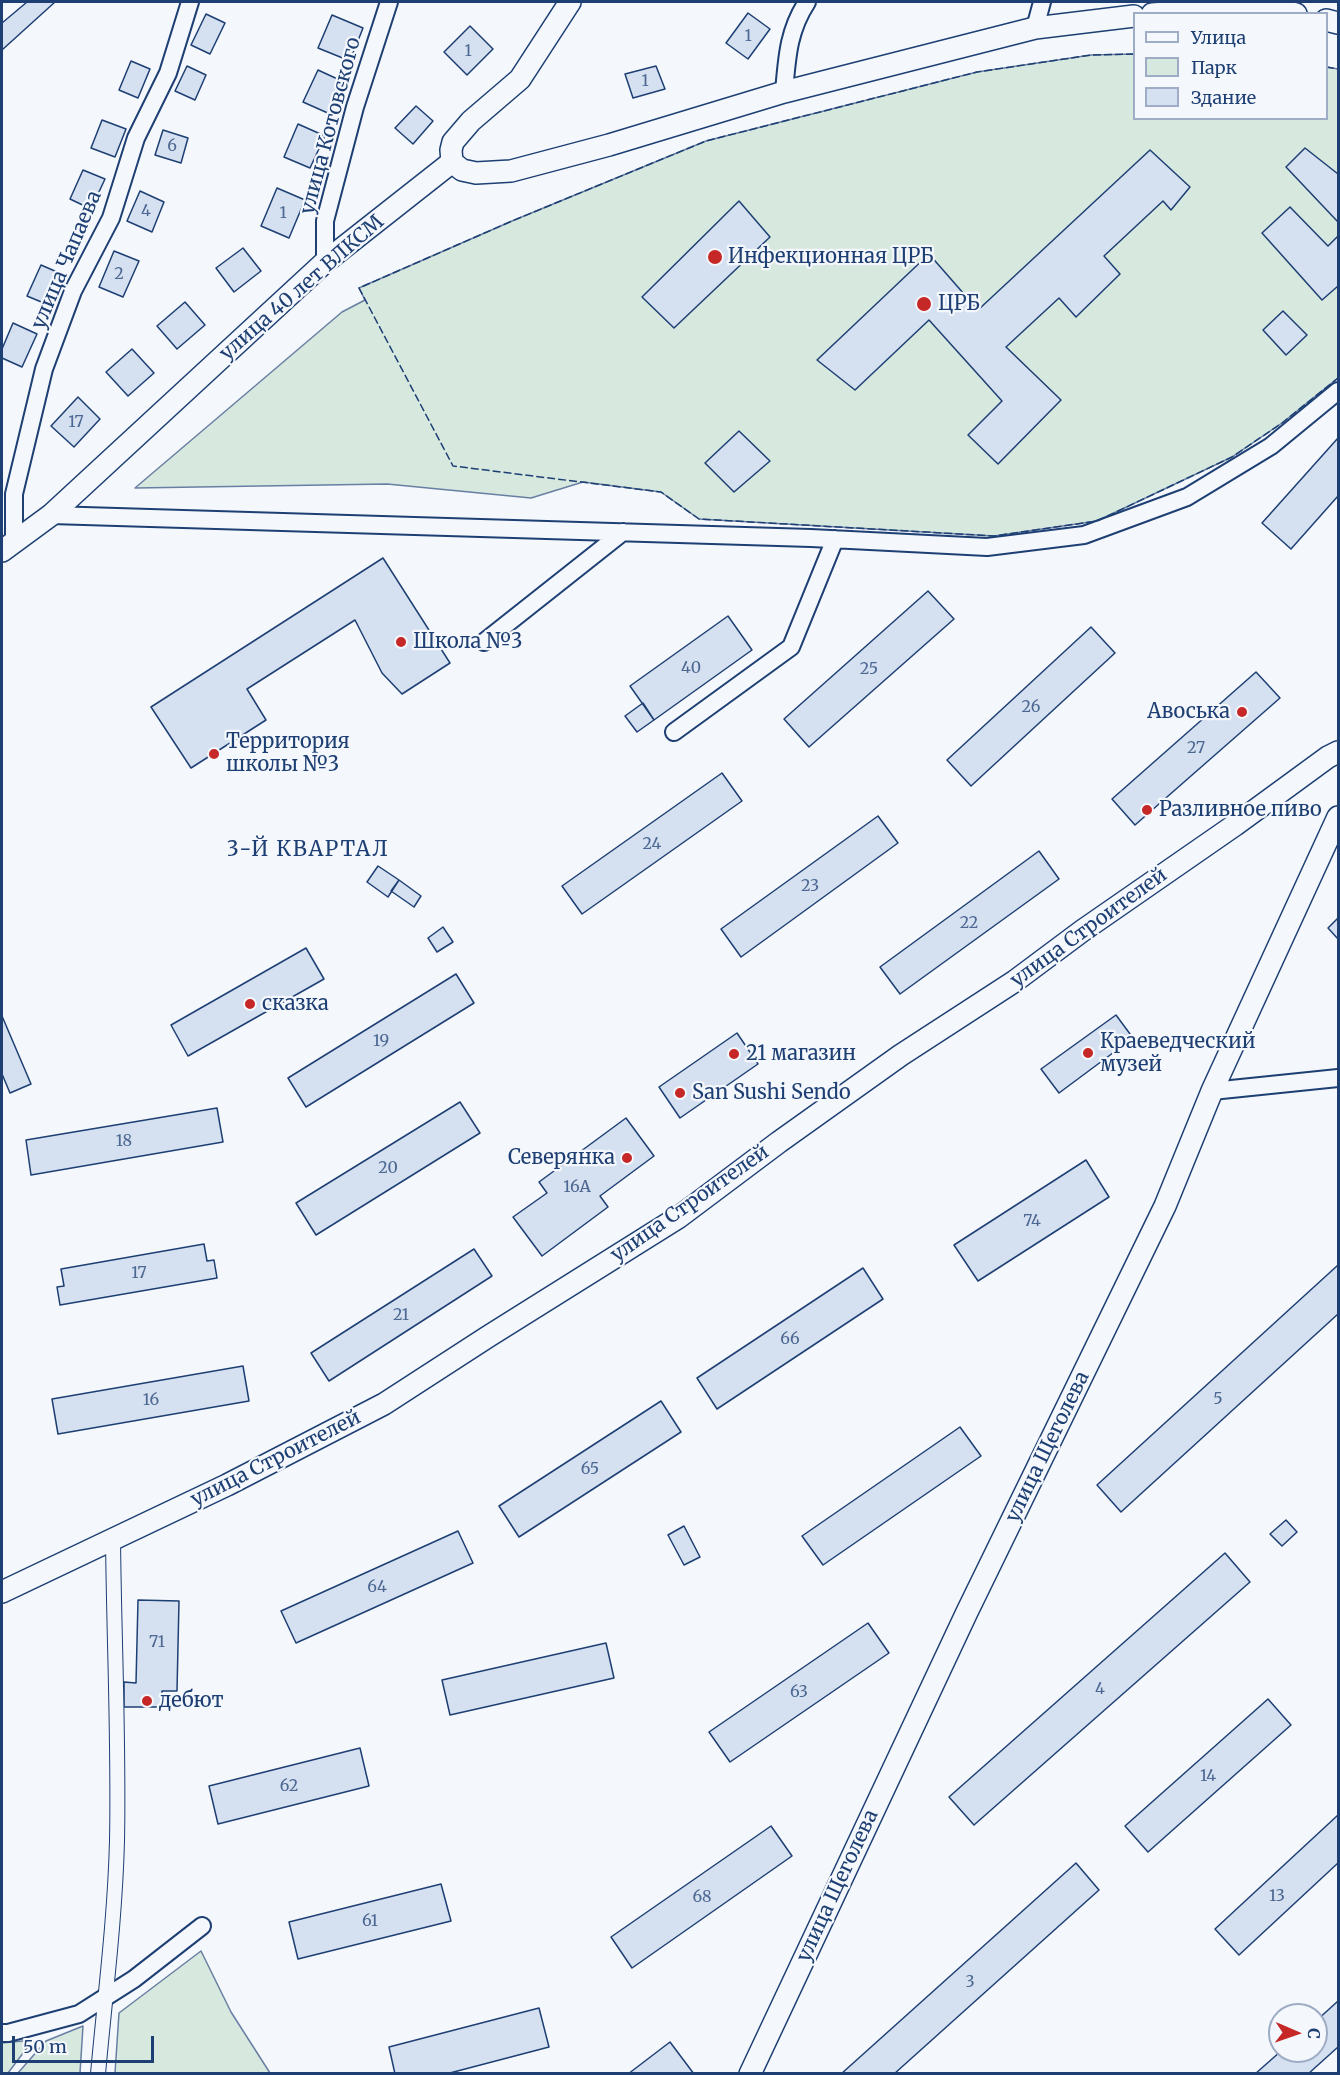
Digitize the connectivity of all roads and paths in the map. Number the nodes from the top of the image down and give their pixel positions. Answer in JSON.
{"nodes":[{"id":1,"x":190,"y":2,"type":"edge"},
{"id":2,"x":389,"y":2,"type":"edge"},
{"id":3,"x":570,"y":2,"type":"edge"},
{"id":4,"x":807,"y":2,"type":"edge"},
{"id":5,"x":1042,"y":2,"type":"edge"},
{"id":6,"x":1180,"y":12,"type":"edge"},
{"id":7,"x":1288,"y":12,"type":"edge"},
{"id":8,"x":1133,"y":16,"type":"edge"},
{"id":9,"x":1035,"y":28,"type":"junction"},
{"id":10,"x":784,"y":92,"type":"junction"},
{"id":11,"x":452,"y":162,"type":"junction"},
{"id":12,"x":325,"y":262,"type":"junction"},
{"id":13,"x":1338,"y":391,"type":"edge"},
{"id":14,"x":51,"y":516,"type":"junction"},
{"id":15,"x":623,"y":532,"type":"junction"},
{"id":16,"x":835,"y":539,"type":"junction"},
{"id":17,"x":8,"y":547,"type":"edge"},
{"id":18,"x":484,"y":642,"type":"dead end"},
{"id":19,"x":674,"y":732,"type":"dead end"},
{"id":20,"x":1338,"y":752,"type":"edge"},
{"id":21,"x":1338,"y":817,"type":"edge"},
{"id":22,"x":1338,"y":1078,"type":"edge"},
{"id":23,"x":1212,"y":1090,"type":"junction"},
{"id":24,"x":113,"y":1539,"type":"junction"},
{"id":25,"x":2,"y":1592,"type":"edge"},
{"id":26,"x":201,"y":1926,"type":"dead end"},
{"id":27,"x":105,"y":1997,"type":"junction"},
{"id":28,"x":2,"y":2033,"type":"edge"},
{"id":29,"x":98,"y":2073,"type":"edge"},
{"id":30,"x":750,"y":2073,"type":"edge"}],
"edges":[{"from":1,"to":17,"type":"street","name":"улица Чапаева"},
{"from":2,"to":12,"type":"street","name":"улица Котовского"},
{"from":3,"to":11,"type":"street"},
{"from":4,"to":10,"type":"street"},
{"from":5,"to":9,"type":"street"},
{"from":6,"to":7,"type":"street"},
{"from":8,"to":9,"type":"street"},
{"from":9,"to":10,"type":"street"},
{"from":10,"to":11,"type":"street"},
{"from":11,"to":12,"type":"street","name":"улица 40 лет ВЛКСМ"},
{"from":12,"to":14,"type":"street","name":"улица 40 лет ВЛКСМ"},
{"from":13,"to":16,"type":"street"},
{"from":14,"to":15,"type":"street"},
{"from":14,"to":17,"type":"street","name":"улица 40 лет ВЛКСМ"},
{"from":15,"to":16,"type":"street"},
{"from":15,"to":18,"type":"street"},
{"from":16,"to":19,"type":"street"},
{"from":20,"to":24,"type":"street","name":"улица Строителей"},
{"from":21,"to":23,"type":"street","name":"улица Щеголева"},
{"from":22,"to":23,"type":"street"},
{"from":23,"to":30,"type":"street","name":"улица Щеголева"},
{"from":24,"to":25,"type":"street","name":"улица Строителей"},
{"from":24,"to":27,"type":"street"},
{"from":26,"to":27,"type":"street"},
{"from":27,"to":28,"type":"street"},
{"from":27,"to":29,"type":"street"}]}
